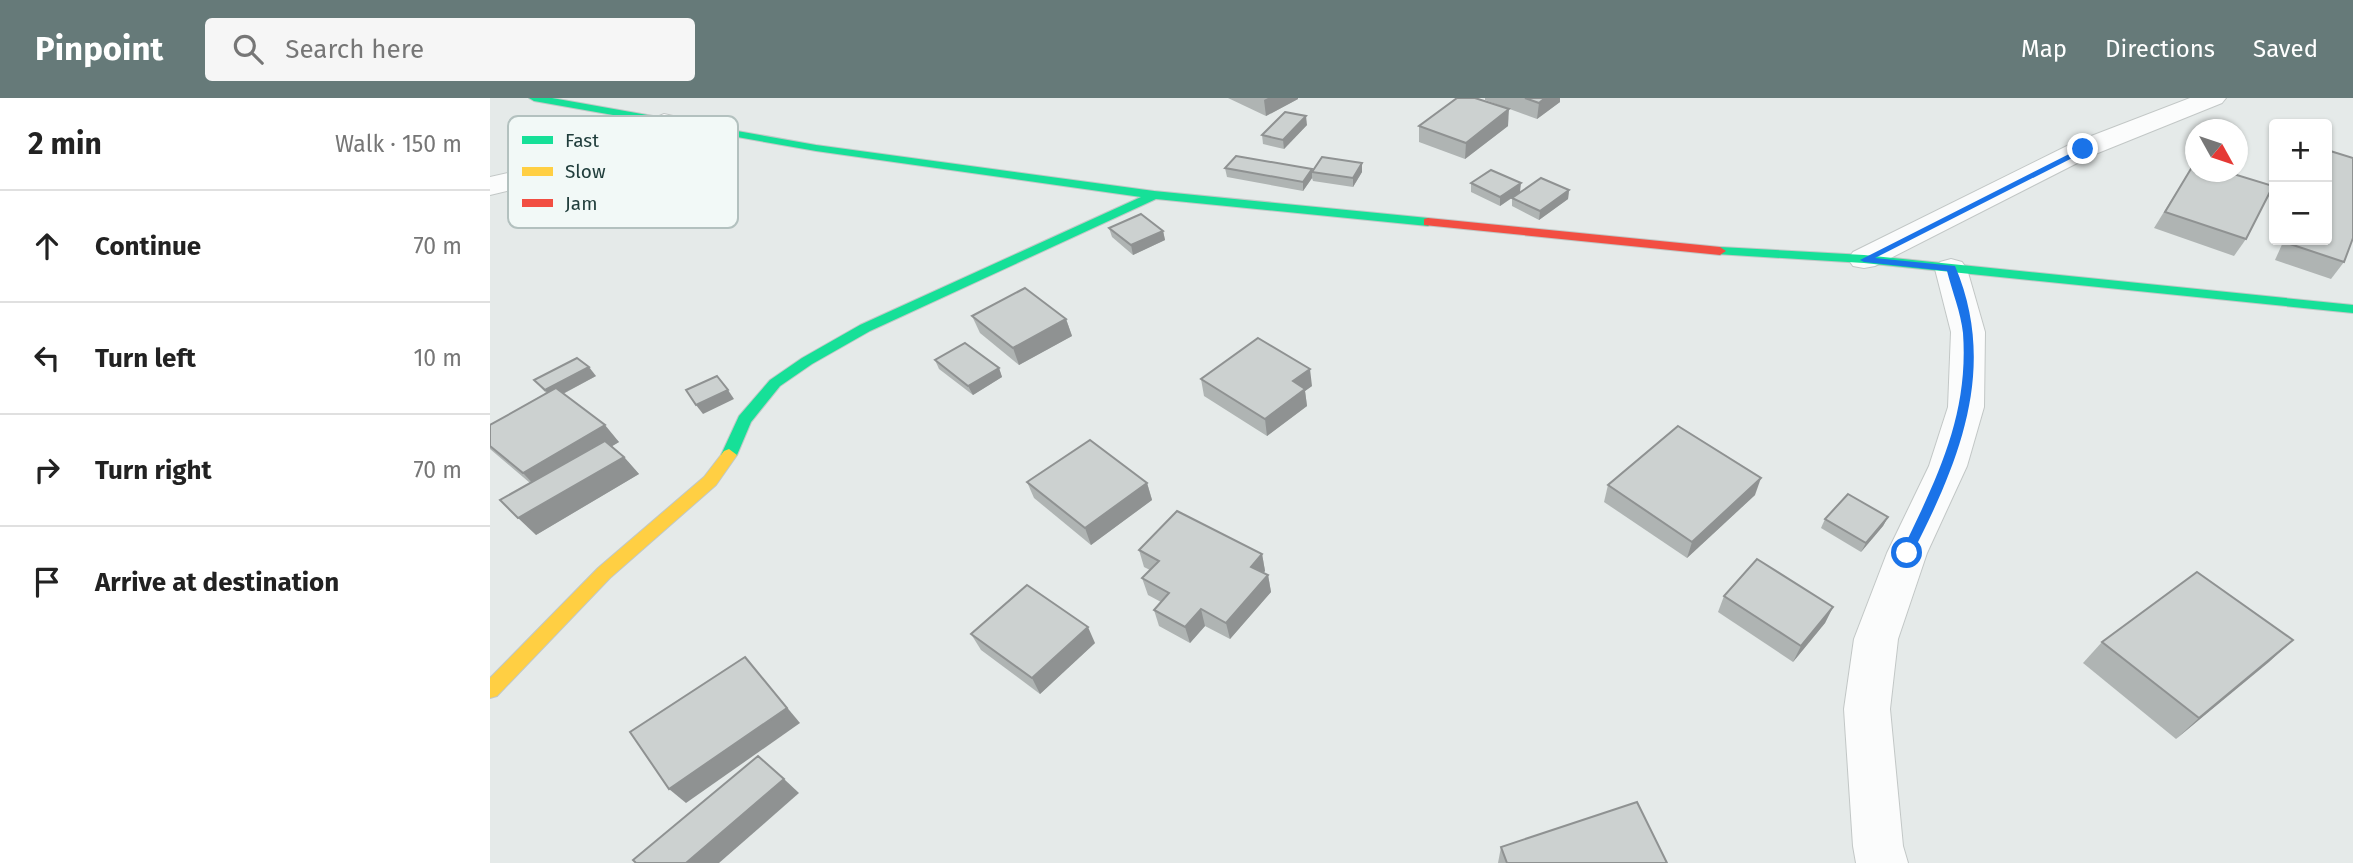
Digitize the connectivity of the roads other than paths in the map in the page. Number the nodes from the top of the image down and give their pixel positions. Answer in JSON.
{"nodes":[{"id":1,"x":534,"y":98,"type":"edge"},
{"id":2,"x":2213,"y":98,"type":"edge"},
{"id":3,"x":632,"y":116,"type":"edge"},
{"id":4,"x":738,"y":135,"type":"edge"},
{"id":5,"x":508,"y":182,"type":"edge"},
{"id":6,"x":490,"y":186,"type":"edge"},
{"id":7,"x":1154,"y":195,"type":"junction"},
{"id":8,"x":1864,"y":260,"type":"junction"},
{"id":9,"x":1951,"y":268,"type":"junction"},
{"id":10,"x":2353,"y":309,"type":"edge"},
{"id":11,"x":490,"y":691,"type":"edge"},
{"id":12,"x":1882,"y":863,"type":"edge"}],
"edges":[{"from":1,"to":3,"type":"street"},
{"from":2,"to":8,"type":"street"},
{"from":4,"to":7,"type":"street"},
{"from":5,"to":6,"type":"street"},
{"from":7,"to":8,"type":"street"},
{"from":7,"to":11,"type":"street"},
{"from":8,"to":9,"type":"street"},
{"from":9,"to":10,"type":"street"},
{"from":9,"to":12,"type":"street"}]}
